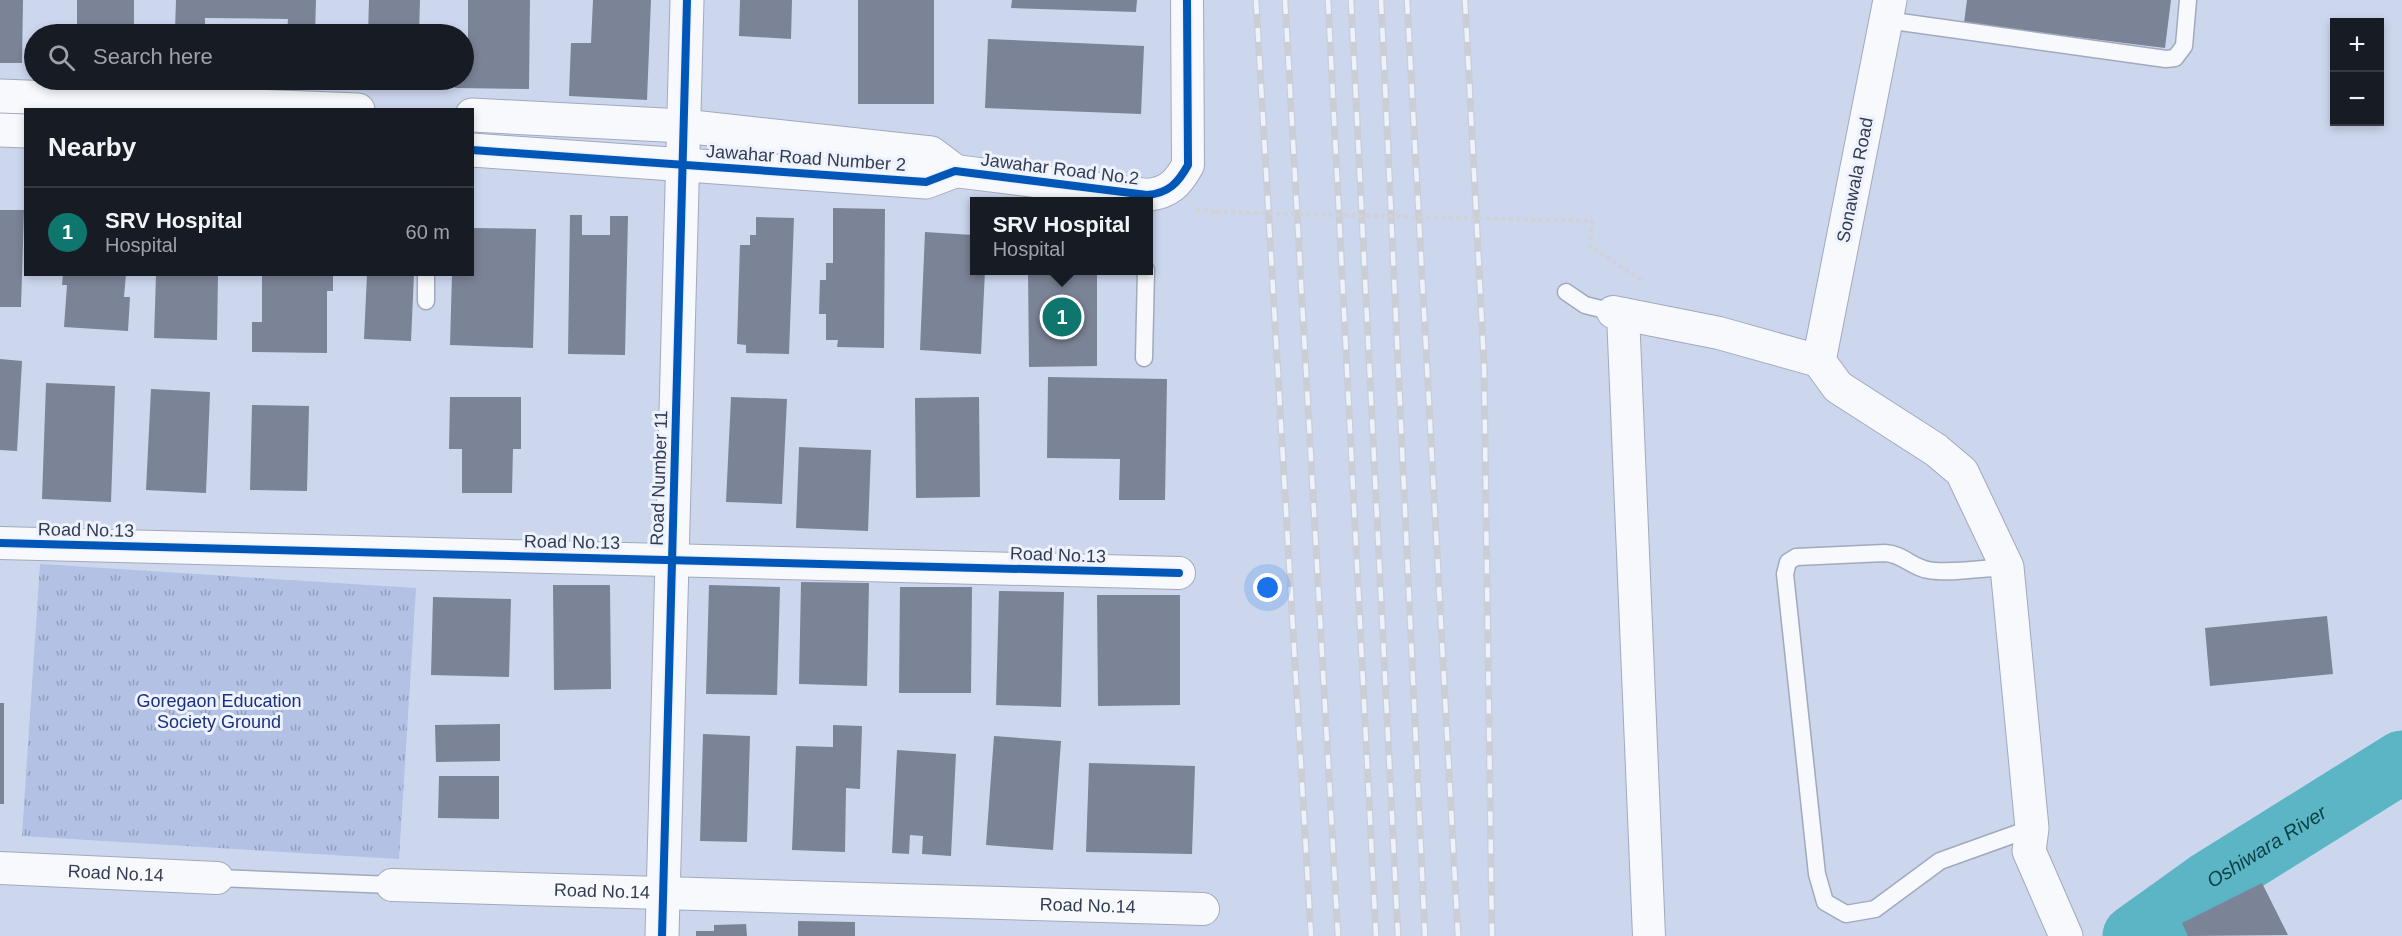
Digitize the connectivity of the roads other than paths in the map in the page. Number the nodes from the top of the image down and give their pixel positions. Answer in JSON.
{"nodes":[{"id":1,"x":687,"y":0,"type":"edge"},
{"id":2,"x":1187,"y":0,"type":"edge"},
{"id":3,"x":2188,"y":0,"type":"edge"},
{"id":4,"x":1888,"y":10,"type":"edge"},
{"id":5,"x":0,"y":96,"type":"edge"},
{"id":6,"x":147,"y":105,"type":"edge"},
{"id":7,"x":226,"y":106,"type":"edge"},
{"id":8,"x":292,"y":108,"type":"edge"},
{"id":9,"x":474,"y":116,"type":"edge"},
{"id":10,"x":683,"y":126,"type":"junction"},
{"id":11,"x":0,"y":130,"type":"edge"},
{"id":12,"x":24,"y":131,"type":"edge"},
{"id":13,"x":474,"y":150,"type":"edge"},
{"id":14,"x":683,"y":164,"type":"junction"},
{"id":15,"x":955,"y":171,"type":"junction"},
{"id":16,"x":1152,"y":197,"type":"edge"},
{"id":17,"x":1146,"y":275,"type":"edge"},
{"id":18,"x":426,"y":276,"type":"edge"},
{"id":19,"x":1566,"y":292,"type":"dead end"},
{"id":20,"x":426,"y":301,"type":"dead end"},
{"id":21,"x":1618,"y":313,"type":"junction"},
{"id":22,"x":1144,"y":358,"type":"dead end"},
{"id":23,"x":1819,"y":361,"type":"junction"},
{"id":24,"x":0,"y":543,"type":"edge"},
{"id":25,"x":672,"y":560,"type":"junction"},
{"id":26,"x":2007,"y":567,"type":"junction"},
{"id":27,"x":1179,"y":573,"type":"dead end"},
{"id":28,"x":2037,"y":840,"type":"junction"},
{"id":29,"x":0,"y":868,"type":"edge"},
{"id":30,"x":217,"y":878,"type":"joint"},
{"id":31,"x":392,"y":885,"type":"joint"},
{"id":32,"x":663,"y":893,"type":"junction"},
{"id":33,"x":1203,"y":909,"type":"dead end"},
{"id":34,"x":662,"y":936,"type":"edge"},
{"id":35,"x":1650,"y":936,"type":"edge"},
{"id":36,"x":2066,"y":936,"type":"edge"},
{"id":37,"x":2090,"y":936,"type":"edge"}],
"edges":[{"from":1,"to":10,"type":"street","name":"Road Number 11"},
{"from":2,"to":16,"type":"street"},
{"from":3,"to":4,"type":"lane"},
{"from":4,"to":23,"type":"street","name":"Sonawala Road"},
{"from":5,"to":6,"type":"street"},
{"from":6,"to":7,"type":"street"},
{"from":7,"to":8,"type":"street"},
{"from":9,"to":10,"type":"street","name":"Jawahar Road Number 2"},
{"from":10,"to":14,"type":"street","name":"Road Number 11"},
{"from":10,"to":15,"type":"street","name":"Jawahar Road Number 2"},
{"from":11,"to":12,"type":"street"},
{"from":13,"to":14,"type":"street","name":"Jawahar Road Number 2"},
{"from":14,"to":15,"type":"street","name":"Jawahar Road Number 2"},
{"from":14,"to":25,"type":"street","name":"Road Number 11"},
{"from":15,"to":16,"type":"street","name":"Jawahar Road No.2"},
{"from":17,"to":22,"type":"lane"},
{"from":18,"to":20,"type":"lane"},
{"from":19,"to":21,"type":"lane"},
{"from":21,"to":23,"type":"street"},
{"from":21,"to":35,"type":"street"},
{"from":23,"to":26,"type":"street"},
{"from":24,"to":25,"type":"street","name":"Road No.13"},
{"from":25,"to":27,"type":"street","name":"Road No.13"},
{"from":25,"to":32,"type":"street","name":"Road Number 11"},
{"from":26,"to":28,"type":"street"},
{"from":26,"to":28,"type":"lane"},
{"from":28,"to":36,"type":"street"},
{"from":28,"to":37,"type":"street"},
{"from":29,"to":30,"type":"street","name":"Road No.14"},
{"from":30,"to":31,"type":"lane","name":"Road No.14"},
{"from":31,"to":32,"type":"street","name":"Road No.14"},
{"from":32,"to":33,"type":"street","name":"Road No.14"},
{"from":32,"to":34,"type":"street","name":"Road Number 11"}]}
